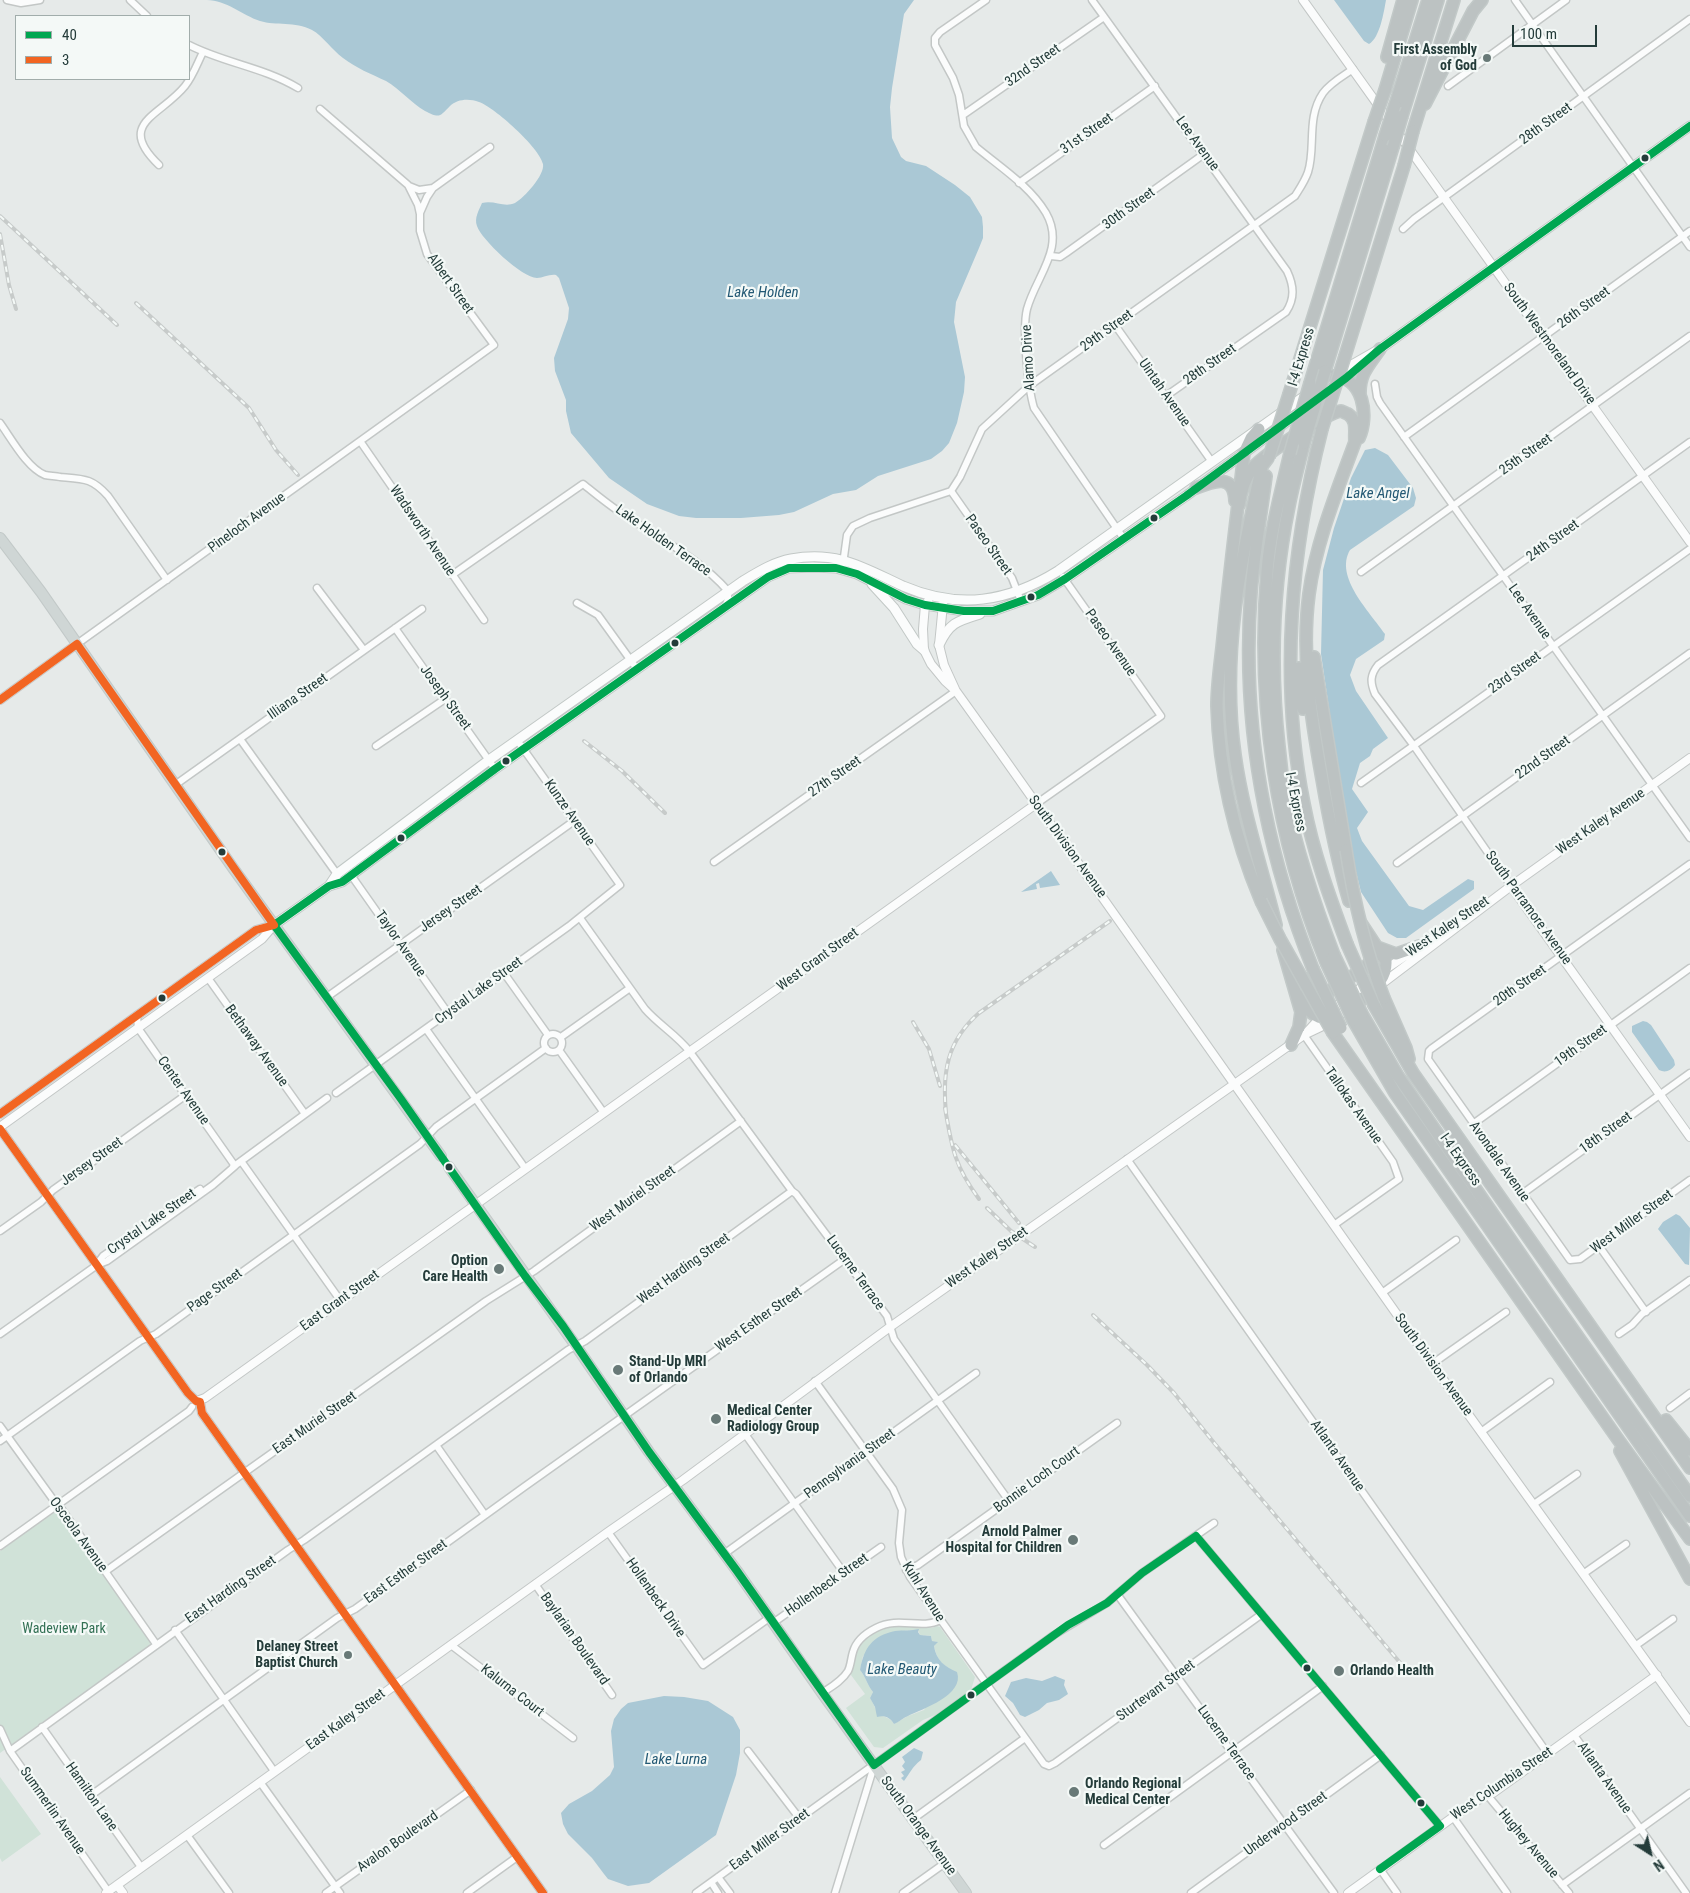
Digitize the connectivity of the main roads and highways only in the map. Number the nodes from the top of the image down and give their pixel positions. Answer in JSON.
{"nodes":[{"id":1,"x":1403,"y":0,"type":"edge"},
{"id":2,"x":1412,"y":0,"type":"edge"},
{"id":3,"x":1428,"y":0,"type":"edge"},
{"id":4,"x":1438,"y":0,"type":"edge"},
{"id":5,"x":1454,"y":0,"type":"edge"},
{"id":6,"x":1482,"y":0,"type":"edge"},
{"id":7,"x":1385,"y":90,"type":"junction"},
{"id":8,"x":1416,"y":118,"type":"junction"},
{"id":9,"x":1690,"y":126,"type":"edge"},
{"id":10,"x":1380,"y":349,"type":"junction"},
{"id":11,"x":1329,"y":374,"type":"junction"},
{"id":12,"x":1346,"y":378,"type":"junction"},
{"id":13,"x":1360,"y":395,"type":"junction"},
{"id":14,"x":1259,"y":429,"type":"junction"},
{"id":15,"x":1355,"y":442,"type":"junction"},
{"id":16,"x":1244,"y":453,"type":"junction"},
{"id":17,"x":1269,"y":457,"type":"junction"},
{"id":18,"x":1196,"y":488,"type":"junction"},
{"id":19,"x":1239,"y":505,"type":"junction"},
{"id":20,"x":0,"y":538,"type":"edge"},
{"id":21,"x":1322,"y":539,"type":"junction"},
{"id":22,"x":1233,"y":548,"type":"junction"},
{"id":23,"x":867,"y":578,"type":"junction"},
{"id":24,"x":993,"y":610,"type":"junction"},
{"id":25,"x":1291,"y":627,"type":"junction"},
{"id":26,"x":938,"y":645,"type":"road end"},
{"id":27,"x":924,"y":650,"type":"road end"},
{"id":28,"x":1221,"y":655,"type":"junction"},
{"id":29,"x":407,"y":820,"type":"junction"},
{"id":30,"x":413,"y":829,"type":"junction"},
{"id":31,"x":352,"y":862,"type":"junction"},
{"id":32,"x":1260,"y":870,"type":"junction"},
{"id":33,"x":351,"y":875,"type":"junction"},
{"id":34,"x":329,"y":886,"type":"junction"},
{"id":35,"x":1348,"y":901,"type":"junction"},
{"id":36,"x":1266,"y":902,"type":"junction"},
{"id":37,"x":274,"y":925,"type":"junction"},
{"id":38,"x":1367,"y":932,"type":"junction"},
{"id":39,"x":1420,"y":946,"type":"road end"},
{"id":40,"x":1377,"y":948,"type":"junction"},
{"id":41,"x":1330,"y":958,"type":"junction"},
{"id":42,"x":1300,"y":989,"type":"junction"},
{"id":43,"x":1360,"y":1000,"type":"road end"},
{"id":44,"x":1336,"y":1017,"type":"road end"},
{"id":45,"x":1357,"y":1017,"type":"junction"},
{"id":46,"x":1337,"y":1031,"type":"junction"},
{"id":47,"x":1291,"y":1045,"type":"road end"},
{"id":48,"x":1413,"y":1073,"type":"junction"},
{"id":49,"x":441,"y":1156,"type":"joint"},
{"id":50,"x":449,"y":1167,"type":"joint"},
{"id":51,"x":1587,"y":1321,"type":"junction"},
{"id":52,"x":1617,"y":1438,"type":"junction"},
{"id":53,"x":1690,"y":1450,"type":"edge"},
{"id":54,"x":1690,"y":1468,"type":"edge"},
{"id":55,"x":1668,"y":1486,"type":"junction"},
{"id":56,"x":1690,"y":1496,"type":"edge"},
{"id":57,"x":1690,"y":1516,"type":"edge"},
{"id":58,"x":1690,"y":1525,"type":"edge"},
{"id":59,"x":1690,"y":1539,"type":"edge"},
{"id":60,"x":1690,"y":1579,"type":"edge"},
{"id":61,"x":966,"y":1893,"type":"edge"}],
"edges":[{"from":1,"to":7,"type":"highway"},
{"from":2,"to":7,"type":"highway"},
{"from":3,"to":41,"type":"highway","name":"I-4 Express","bridge":true},
{"from":4,"to":11,"type":"highway","name":"I-4 Express","bridge":true},
{"from":5,"to":8,"type":"highway"},
{"from":6,"to":8,"type":"highway"},
{"from":7,"to":17,"type":"highway","bridge":true},
{"from":8,"to":25,"type":"highway","bridge":true},
{"from":9,"to":10,"type":"main road"},
{"from":10,"to":11,"type":"main road"},
{"from":10,"to":12,"type":"main road"},
{"from":10,"to":13,"type":"highway"},
{"from":11,"to":12,"type":"highway"},
{"from":11,"to":14,"type":"main road"},
{"from":11,"to":41,"type":"highway","name":"I-4 Express","bridge":true},
{"from":12,"to":13,"type":"highway"},
{"from":12,"to":16,"type":"main road"},
{"from":13,"to":15,"type":"highway"},
{"from":14,"to":16,"type":"highway"},
{"from":14,"to":29,"type":"main road"},
{"from":15,"to":19,"type":"highway"},
{"from":15,"to":21,"type":"highway"},
{"from":16,"to":18,"type":"main road"},
{"from":16,"to":19,"type":"highway"},
{"from":17,"to":32,"type":"highway"},
{"from":17,"to":46,"type":"highway","bridge":true},
{"from":18,"to":22,"type":"highway"},
{"from":18,"to":24,"type":"main road"},
{"from":19,"to":22,"type":"highway"},
{"from":20,"to":37,"type":"main road","name":"South Orange Avenue"},
{"from":21,"to":35,"type":"highway"},
{"from":21,"to":48,"type":"highway","bridge":true},
{"from":22,"to":28,"type":"highway"},
{"from":23,"to":24,"type":"main road"},
{"from":23,"to":27,"type":"main road"},
{"from":23,"to":30,"type":"main road"},
{"from":24,"to":26,"type":"main road"},
{"from":25,"to":35,"type":"highway"},
{"from":25,"to":48,"type":"highway","bridge":true},
{"from":28,"to":32,"type":"highway"},
{"from":28,"to":36,"type":"highway"},
{"from":29,"to":30,"type":"main road"},
{"from":29,"to":31,"type":"main road"},
{"from":30,"to":33,"type":"main road"},
{"from":31,"to":33,"type":"main road"},
{"from":31,"to":34,"type":"main road"},
{"from":32,"to":36,"type":"highway"},
{"from":33,"to":34,"type":"main road"},
{"from":34,"to":37,"type":"main road"},
{"from":35,"to":38,"type":"highway"},
{"from":36,"to":42,"type":"highway"},
{"from":36,"to":46,"type":"highway","bridge":true},
{"from":36,"to":47,"type":"highway"},
{"from":37,"to":49,"type":"main road","name":"South Orange Avenue"},
{"from":38,"to":40,"type":"highway"},
{"from":38,"to":42,"type":"highway"},
{"from":39,"to":40,"type":"highway"},
{"from":40,"to":43,"type":"highway"},
{"from":41,"to":45,"type":"highway","name":"I-4 Express","bridge":true},
{"from":42,"to":44,"type":"highway"},
{"from":45,"to":55,"type":"highway","name":"I-4 Express"},
{"from":45,"to":56,"type":"highway","name":"I-4 Express"},
{"from":46,"to":52,"type":"highway"},
{"from":48,"to":51,"type":"highway"},
{"from":49,"to":50,"type":"main road","name":"South Orange Avenue"},
{"from":50,"to":61,"type":"main road","name":"South Orange Avenue"},
{"from":51,"to":53,"type":"highway"},
{"from":51,"to":54,"type":"highway"},
{"from":52,"to":59,"type":"highway"},
{"from":52,"to":60,"type":"highway"},
{"from":55,"to":57,"type":"highway","name":"I-4 Express"},
{"from":55,"to":58,"type":"highway"}]}
